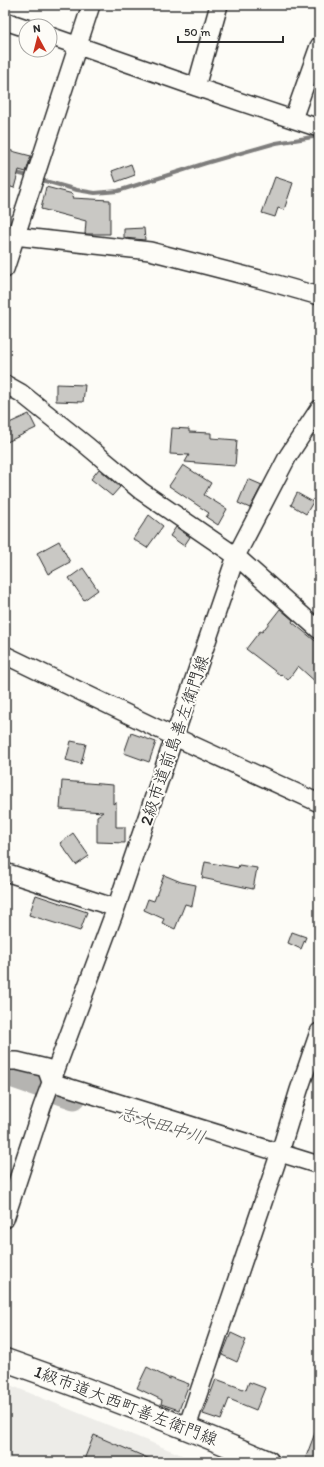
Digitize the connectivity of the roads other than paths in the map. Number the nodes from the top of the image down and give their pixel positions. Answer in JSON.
{"nodes":[{"id":1,"x":91,"y":5,"type":"edge"},
{"id":2,"x":219,"y":5,"type":"edge"},
{"id":3,"x":5,"y":21,"type":"edge"},
{"id":4,"x":18,"y":25,"type":"edge"},
{"id":5,"x":58,"y":39,"type":"edge"},
{"id":6,"x":78,"y":45,"type":"junction"},
{"id":7,"x":319,"y":46,"type":"edge"},
{"id":8,"x":196,"y":87,"type":"junction"},
{"id":9,"x":292,"y":119,"type":"junction"},
{"id":10,"x":319,"y":128,"type":"edge"},
{"id":11,"x":10,"y":236,"type":"edge"},
{"id":12,"x":5,"y":269,"type":"edge"},
{"id":13,"x":319,"y":296,"type":"edge"},
{"id":14,"x":5,"y":384,"type":"edge"},
{"id":15,"x":319,"y":409,"type":"edge"},
{"id":16,"x":236,"y":556,"type":"junction"},
{"id":17,"x":319,"y":629,"type":"edge"},
{"id":18,"x":5,"y":655,"type":"edge"},
{"id":19,"x":175,"y":737,"type":"junction"},
{"id":20,"x":319,"y":803,"type":"edge"},
{"id":21,"x":5,"y":872,"type":"edge"},
{"id":22,"x":116,"y":908,"type":"junction"},
{"id":23,"x":319,"y":1032,"type":"edge"},
{"id":24,"x":5,"y":1061,"type":"edge"},
{"id":25,"x":51,"y":1082,"type":"junction"},
{"id":26,"x":280,"y":1152,"type":"junction"},
{"id":27,"x":319,"y":1165,"type":"edge"},
{"id":28,"x":5,"y":1219,"type":"edge"},
{"id":29,"x":5,"y":1360,"type":"edge"},
{"id":30,"x":186,"y":1427,"type":"junction"},
{"id":31,"x":268,"y":1462,"type":"edge"}],
"edges":[{"from":1,"to":6,"type":"street"},
{"from":2,"to":8,"type":"street"},
{"from":3,"to":4,"type":"street"},
{"from":5,"to":6,"type":"street"},
{"from":6,"to":8,"type":"street"},
{"from":6,"to":11,"type":"street"},
{"from":7,"to":9,"type":"street"},
{"from":8,"to":9,"type":"street"},
{"from":9,"to":10,"type":"street"},
{"from":11,"to":12,"type":"street"},
{"from":11,"to":13,"type":"street"},
{"from":14,"to":16,"type":"street"},
{"from":15,"to":16,"type":"street","name":"2級市道前島善左衛門線"},
{"from":16,"to":17,"type":"street"},
{"from":16,"to":19,"type":"street","name":"2級市道前島善左衛門線"},
{"from":18,"to":19,"type":"street"},
{"from":19,"to":20,"type":"street"},
{"from":19,"to":22,"type":"street","name":"2級市道前島善左衛門線"},
{"from":21,"to":22,"type":"street"},
{"from":22,"to":25,"type":"street","name":"2級市道前島善左衛門線"},
{"from":23,"to":26,"type":"street"},
{"from":24,"to":25,"type":"street"},
{"from":25,"to":26,"type":"street"},
{"from":25,"to":28,"type":"street","name":"2級市道前島善左衛門線"},
{"from":26,"to":27,"type":"street"},
{"from":26,"to":30,"type":"street"},
{"from":29,"to":30,"type":"street","name":"1級市道大西町善左衛門線"},
{"from":30,"to":31,"type":"street","name":"1級市道大西町善左衛門線"}]}
